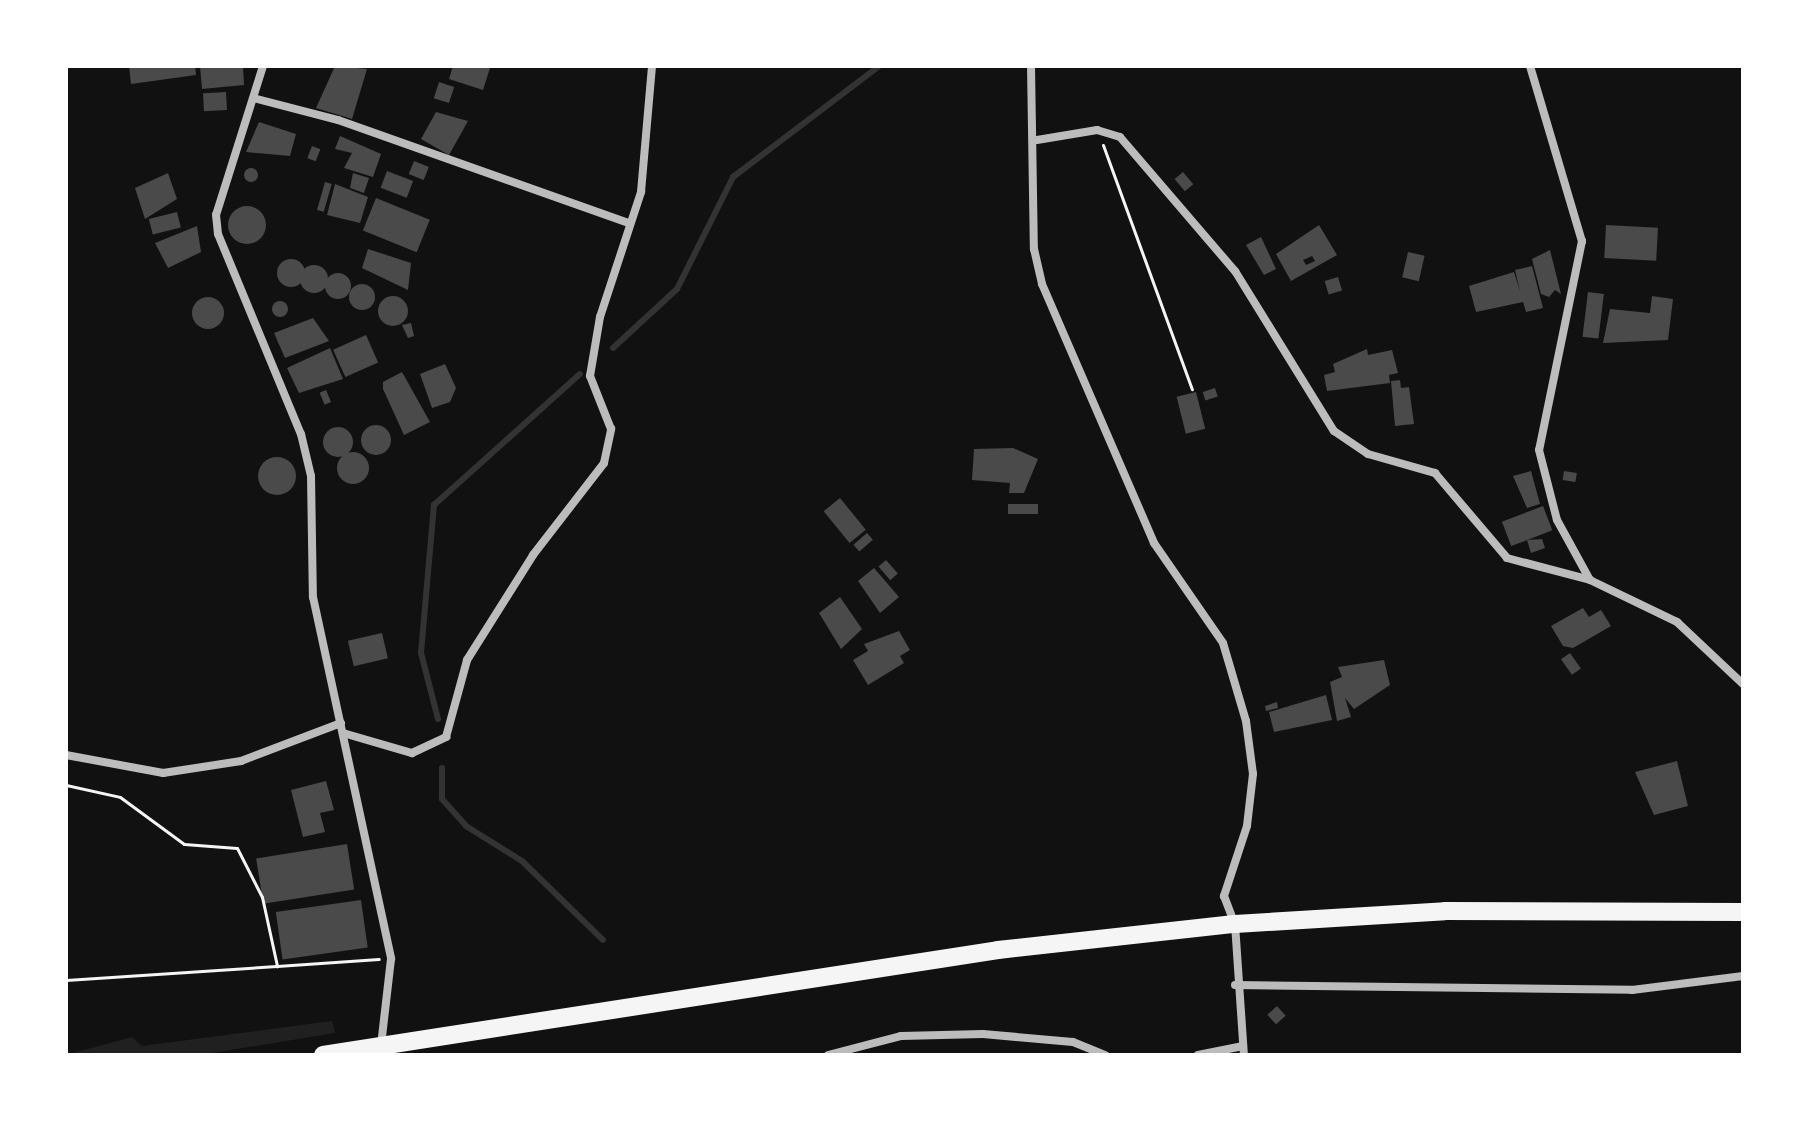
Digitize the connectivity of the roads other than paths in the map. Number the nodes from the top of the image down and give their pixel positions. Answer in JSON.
{"nodes":[{"id":1,"x":263,"y":66,"type":"edge"},
{"id":2,"x":652,"y":66,"type":"edge"},
{"id":3,"x":1031,"y":66,"type":"edge"},
{"id":4,"x":1530,"y":66,"type":"edge"},
{"id":5,"x":257,"y":99,"type":"junction"},
{"id":6,"x":1037,"y":140,"type":"junction"},
{"id":7,"x":629,"y":223,"type":"junction"},
{"id":8,"x":1590,"y":580,"type":"junction"},
{"id":9,"x":1743,"y":684,"type":"edge"},
{"id":10,"x":341,"y":723,"type":"junction"},
{"id":11,"x":343,"y":733,"type":"junction"},
{"id":12,"x":66,"y":755,"type":"edge"},
{"id":13,"x":1743,"y":912,"type":"edge"},
{"id":14,"x":1235,"y":924,"type":"junction"},
{"id":15,"x":1743,"y":976,"type":"edge"},
{"id":16,"x":1235,"y":985,"type":"junction"},
{"id":17,"x":381,"y":1050,"type":"edge"},
{"id":18,"x":1243,"y":1050,"type":"edge"},
{"id":19,"x":323,"y":1055,"type":"edge"},
{"id":20,"x":828,"y":1055,"type":"edge"},
{"id":21,"x":1105,"y":1055,"type":"edge"},
{"id":22,"x":1198,"y":1055,"type":"edge"}],
"edges":[{"from":1,"to":5,"type":"street"},
{"from":2,"to":7,"type":"street"},
{"from":3,"to":6,"type":"street"},
{"from":4,"to":8,"type":"street"},
{"from":5,"to":7,"type":"street"},
{"from":5,"to":10,"type":"street"},
{"from":6,"to":8,"type":"street"},
{"from":6,"to":14,"type":"street"},
{"from":7,"to":11,"type":"street"},
{"from":8,"to":9,"type":"street"},
{"from":10,"to":11,"type":"street"},
{"from":10,"to":12,"type":"street"},
{"from":11,"to":17,"type":"street"},
{"from":13,"to":14,"type":"highway"},
{"from":14,"to":16,"type":"street"},
{"from":14,"to":17,"type":"highway"},
{"from":15,"to":16,"type":"street"},
{"from":16,"to":18,"type":"street"},
{"from":17,"to":19,"type":"highway"},
{"from":18,"to":22,"type":"street"},
{"from":20,"to":21,"type":"street"}]}
